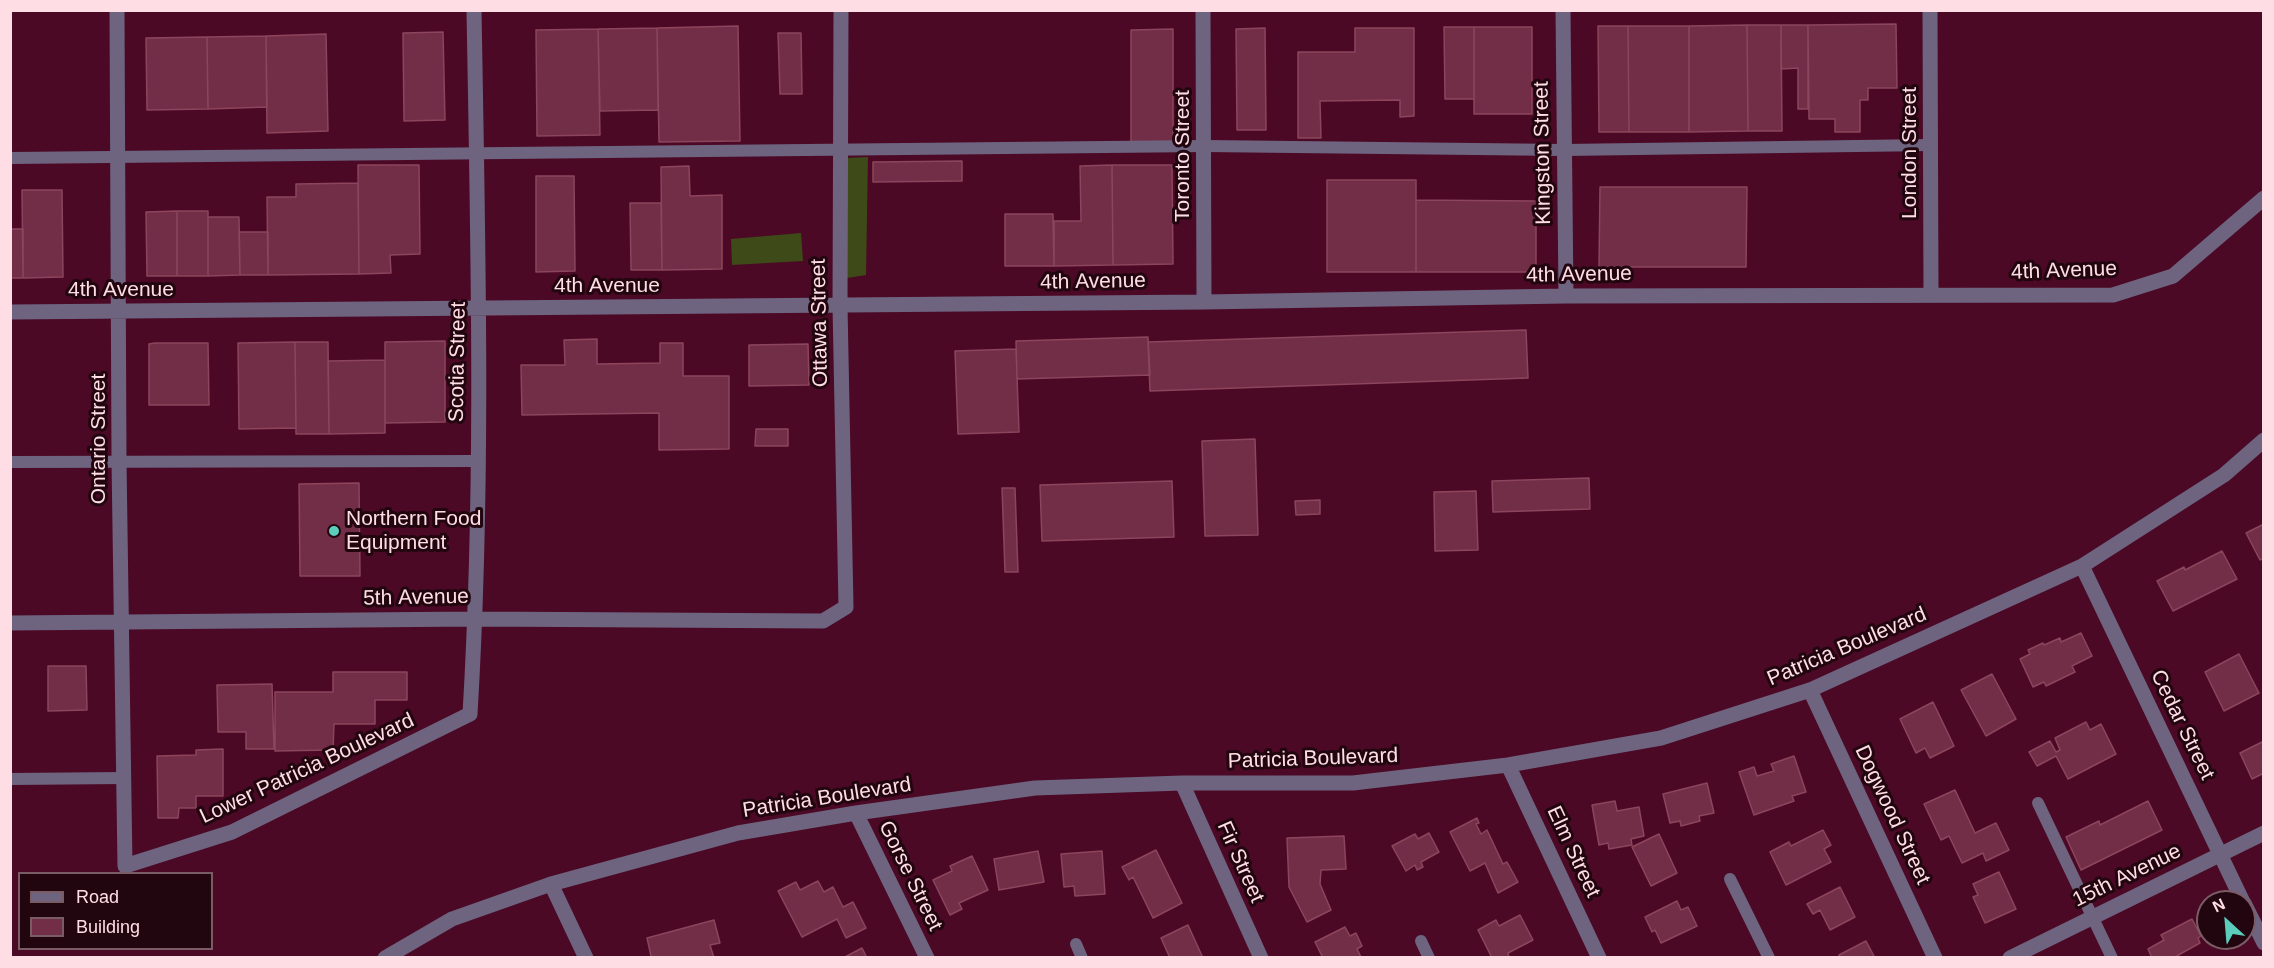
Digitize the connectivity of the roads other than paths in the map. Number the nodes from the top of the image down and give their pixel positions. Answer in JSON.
{"nodes":[{"id":1,"x":117,"y":10,"type":"edge"},
{"id":2,"x":474,"y":10,"type":"edge"},
{"id":3,"x":841,"y":10,"type":"edge"},
{"id":4,"x":1203,"y":10,"type":"edge"},
{"id":5,"x":1563,"y":10,"type":"edge"},
{"id":6,"x":1930,"y":10,"type":"edge"},
{"id":7,"x":1930,"y":145,"type":"junction"},
{"id":8,"x":1204,"y":146,"type":"junction"},
{"id":9,"x":840,"y":149,"type":"junction"},
{"id":10,"x":1563,"y":150,"type":"junction"},
{"id":11,"x":477,"y":153,"type":"junction"},
{"id":12,"x":118,"y":157,"type":"junction"},
{"id":13,"x":10,"y":158,"type":"edge"},
{"id":14,"x":2264,"y":198,"type":"edge"},
{"id":15,"x":1931,"y":294,"type":"junction"},
{"id":16,"x":1566,"y":296,"type":"junction"},
{"id":17,"x":1204,"y":302,"type":"junction"},
{"id":18,"x":840,"y":306,"type":"junction"},
{"id":19,"x":480,"y":308,"type":"junction"},
{"id":20,"x":10,"y":312,"type":"edge"},
{"id":21,"x":119,"y":312,"type":"junction"},
{"id":22,"x":2264,"y":440,"type":"edge"},
{"id":23,"x":119,"y":460,"type":"junction"},
{"id":24,"x":477,"y":461,"type":"junction"},
{"id":25,"x":10,"y":462,"type":"edge"},
{"id":26,"x":2082,"y":566,"type":"junction"},
{"id":27,"x":476,"y":619,"type":"junction"},
{"id":28,"x":823,"y":621,"type":"joint"},
{"id":29,"x":122,"y":622,"type":"junction"},
{"id":30,"x":10,"y":623,"type":"edge"},
{"id":31,"x":1810,"y":690,"type":"junction"},
{"id":32,"x":470,"y":714,"type":"joint"},
{"id":33,"x":1508,"y":765,"type":"junction"},
{"id":34,"x":124,"y":778,"type":"junction"},
{"id":35,"x":10,"y":779,"type":"edge"},
{"id":36,"x":1182,"y":783,"type":"junction"},
{"id":37,"x":2038,"y":802,"type":"dead end"},
{"id":38,"x":855,"y":813,"type":"junction"},
{"id":39,"x":2264,"y":833,"type":"edge"},
{"id":40,"x":2220,"y":854,"type":"junction"},
{"id":41,"x":125,"y":866,"type":"joint"},
{"id":42,"x":1730,"y":879,"type":"dead end"},
{"id":43,"x":550,"y":884,"type":"junction"},
{"id":44,"x":2238,"y":890,"type":"edge"},
{"id":45,"x":2093,"y":917,"type":"junction"},
{"id":46,"x":2256,"y":927,"type":"edge"},
{"id":47,"x":1420,"y":941,"type":"dead end"},
{"id":48,"x":2264,"y":943,"type":"edge"},
{"id":49,"x":1076,"y":944,"type":"dead end"},
{"id":50,"x":385,"y":957,"type":"edge"},
{"id":51,"x":586,"y":957,"type":"edge"},
{"id":52,"x":927,"y":957,"type":"edge"},
{"id":53,"x":1082,"y":957,"type":"edge"},
{"id":54,"x":1261,"y":957,"type":"edge"},
{"id":55,"x":1429,"y":957,"type":"edge"},
{"id":56,"x":1599,"y":957,"type":"edge"},
{"id":57,"x":1769,"y":957,"type":"edge"},
{"id":58,"x":1935,"y":957,"type":"edge"},
{"id":59,"x":2010,"y":957,"type":"edge"},
{"id":60,"x":2112,"y":957,"type":"edge"}],
"edges":[{"from":1,"to":12,"type":"street","name":"Ontario Street"},
{"from":2,"to":11,"type":"street","name":"Scotia Street"},
{"from":3,"to":9,"type":"street","name":"Ottawa Street"},
{"from":4,"to":8,"type":"street","name":"Toronto Street"},
{"from":5,"to":10,"type":"street","name":"Kingston Street"},
{"from":6,"to":7,"type":"street","name":"London Street"},
{"from":7,"to":10,"type":"lane"},
{"from":7,"to":15,"type":"street","name":"London Street"},
{"from":8,"to":9,"type":"lane"},
{"from":8,"to":10,"type":"lane"},
{"from":8,"to":17,"type":"street","name":"Toronto Street"},
{"from":9,"to":11,"type":"lane"},
{"from":9,"to":18,"type":"street","name":"Ottawa Street"},
{"from":10,"to":16,"type":"street","name":"Kingston Street"},
{"from":11,"to":12,"type":"lane"},
{"from":11,"to":19,"type":"street","name":"Scotia Street"},
{"from":12,"to":13,"type":"lane"},
{"from":12,"to":21,"type":"street","name":"Ontario Street"},
{"from":14,"to":15,"type":"street","name":"4th Avenue"},
{"from":15,"to":16,"type":"street","name":"4th Avenue"},
{"from":16,"to":17,"type":"street","name":"4th Avenue"},
{"from":17,"to":18,"type":"street","name":"4th Avenue"},
{"from":18,"to":19,"type":"street","name":"4th Avenue"},
{"from":18,"to":28,"type":"street","name":"Ottawa Street"},
{"from":19,"to":21,"type":"street","name":"4th Avenue"},
{"from":19,"to":24,"type":"street","name":"Scotia Street"},
{"from":20,"to":21,"type":"street","name":"4th Avenue"},
{"from":21,"to":23,"type":"street","name":"Ontario Street"},
{"from":22,"to":26,"type":"street","name":"Patricia Boulevard"},
{"from":23,"to":24,"type":"lane"},
{"from":23,"to":25,"type":"lane"},
{"from":23,"to":29,"type":"street","name":"Ontario Street"},
{"from":24,"to":27,"type":"street","name":"Scotia Street"},
{"from":26,"to":31,"type":"street","name":"Patricia Boulevard"},
{"from":26,"to":40,"type":"street","name":"Cedar Street"},
{"from":27,"to":28,"type":"street","name":"5th Avenue"},
{"from":27,"to":29,"type":"street","name":"5th Avenue"},
{"from":27,"to":32,"type":"street","name":"Scotia Street"},
{"from":29,"to":30,"type":"street","name":"5th Avenue"},
{"from":29,"to":34,"type":"street","name":"Ontario Street"},
{"from":31,"to":33,"type":"street","name":"Patricia Boulevard"},
{"from":31,"to":58,"type":"street","name":"Dogwood Street"},
{"from":32,"to":41,"type":"street","name":"Lower Patricia Boulevard"},
{"from":33,"to":36,"type":"street","name":"Patricia Boulevard"},
{"from":33,"to":56,"type":"street","name":"Elm Street"},
{"from":34,"to":35,"type":"lane"},
{"from":34,"to":41,"type":"street","name":"Ontario Street"},
{"from":36,"to":38,"type":"street","name":"Patricia Boulevard"},
{"from":36,"to":54,"type":"street","name":"Fir Street"},
{"from":37,"to":45,"type":"lane"},
{"from":38,"to":43,"type":"street","name":"Patricia Boulevard"},
{"from":38,"to":52,"type":"street","name":"Gorse Street"},
{"from":39,"to":40,"type":"street","name":"15th Avenue"},
{"from":40,"to":44,"type":"street","name":"Cedar Street"},
{"from":40,"to":45,"type":"street","name":"15th Avenue"},
{"from":42,"to":57,"type":"lane"},
{"from":43,"to":50,"type":"street","name":"Patricia Boulevard"},
{"from":43,"to":51,"type":"street"},
{"from":45,"to":59,"type":"street","name":"15th Avenue"},
{"from":45,"to":60,"type":"lane"},
{"from":46,"to":48,"type":"street","name":"Cedar Street"},
{"from":47,"to":55,"type":"lane"},
{"from":49,"to":53,"type":"lane"}]}
